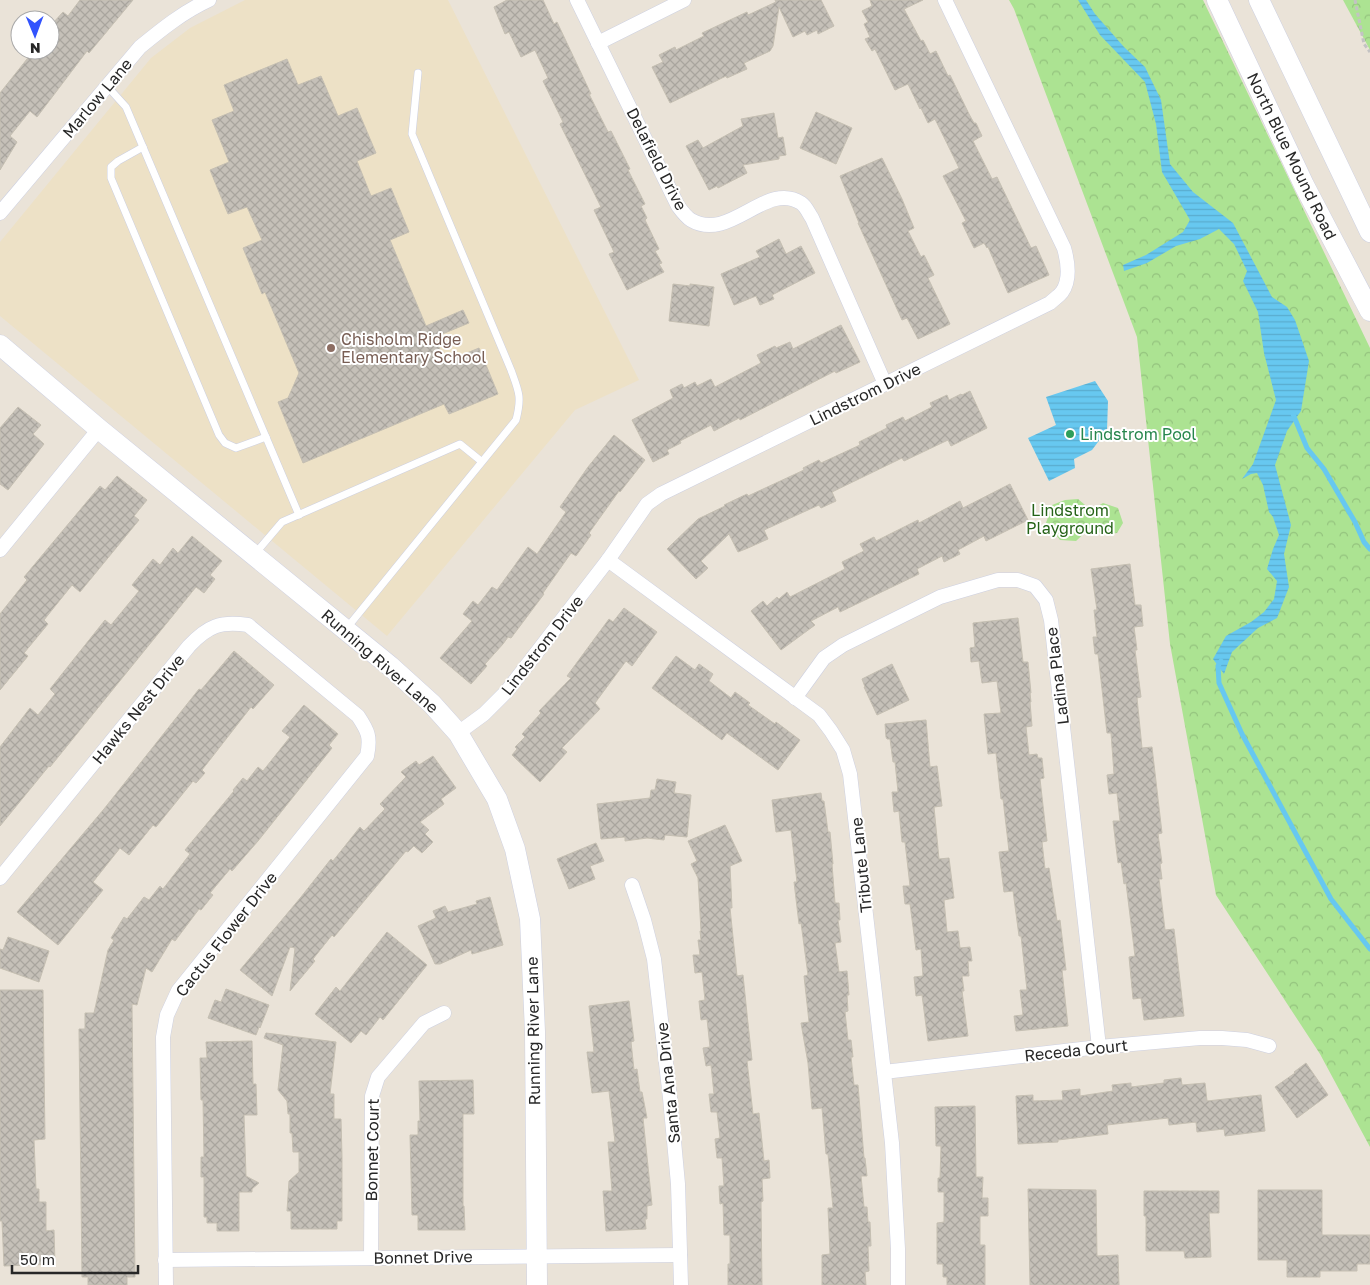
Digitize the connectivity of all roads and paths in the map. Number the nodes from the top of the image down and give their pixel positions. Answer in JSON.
{"nodes":[{"id":1,"x":577,"y":0,"type":"edge"},
{"id":2,"x":684,"y":0,"type":"edge"},
{"id":3,"x":945,"y":0,"type":"edge"},
{"id":4,"x":1217,"y":0,"type":"edge"},
{"id":5,"x":1259,"y":0,"type":"edge"},
{"id":6,"x":1355,"y":0,"type":"edge"},
{"id":7,"x":203,"y":1,"type":"edge"},
{"id":8,"x":598,"y":43,"type":"junction"},
{"id":9,"x":1370,"y":52,"type":"edge"},
{"id":10,"x":418,"y":73,"type":"dead end"},
{"id":11,"x":107,"y":86,"type":"junction"},
{"id":12,"x":143,"y":147,"type":"junction"},
{"id":13,"x":0,"y":213,"type":"edge"},
{"id":14,"x":1370,"y":232,"type":"edge"},
{"id":15,"x":1370,"y":311,"type":"edge"},
{"id":16,"x":0,"y":345,"type":"edge"},
{"id":17,"x":885,"y":384,"type":"junction"},
{"id":18,"x":99,"y":429,"type":"junction"},
{"id":19,"x":266,"y":437,"type":"junction"},
{"id":20,"x":481,"y":461,"type":"junction"},
{"id":21,"x":299,"y":515,"type":"junction"},
{"id":22,"x":0,"y":550,"type":"edge"},
{"id":23,"x":254,"y":555,"type":"junction"},
{"id":24,"x":608,"y":560,"type":"junction"},
{"id":25,"x":345,"y":629,"type":"junction"},
{"id":26,"x":303,"y":670,"type":"joint"},
{"id":27,"x":795,"y":698,"type":"junction"},
{"id":28,"x":458,"y":733,"type":"junction"},
{"id":29,"x":0,"y":878,"type":"edge"},
{"id":30,"x":632,"y":885,"type":"dead end"},
{"id":31,"x":444,"y":1014,"type":"dead end"},
{"id":32,"x":1269,"y":1046,"type":"dead end"},
{"id":33,"x":1099,"y":1047,"type":"junction"},
{"id":34,"x":884,"y":1072,"type":"junction"},
{"id":35,"x":680,"y":1254,"type":"junction"},
{"id":36,"x":537,"y":1256,"type":"junction"},
{"id":37,"x":371,"y":1258,"type":"junction"},
{"id":38,"x":166,"y":1260,"type":"junction"},
{"id":39,"x":166,"y":1285,"type":"edge"},
{"id":40,"x":538,"y":1285,"type":"edge"},
{"id":41,"x":681,"y":1285,"type":"edge"},
{"id":42,"x":898,"y":1285,"type":"edge"}],
"edges":[{"from":1,"to":8,"type":"street","name":"Delafield Drive"},
{"from":2,"to":8,"type":"street"},
{"from":3,"to":17,"type":"street","name":"Lindstrom Drive"},
{"from":4,"to":15,"type":"street","name":"North Blue Mound Road"},
{"from":5,"to":14,"type":"street"},
{"from":6,"to":9,"type":"path"},
{"from":7,"to":11,"type":"street","name":"Marlow Lane"},
{"from":8,"to":17,"type":"street","name":"Delafield Drive"},
{"from":10,"to":20,"type":"lane"},
{"from":11,"to":12,"type":"lane"},
{"from":11,"to":13,"type":"street","name":"Marlow Lane"},
{"from":12,"to":19,"type":"lane"},
{"from":12,"to":19,"type":"lane"},
{"from":16,"to":18,"type":"street","name":"Running River Lane"},
{"from":17,"to":24,"type":"street","name":"Lindstrom Drive"},
{"from":18,"to":22,"type":"street"},
{"from":18,"to":23,"type":"street","name":"Running River Lane"},
{"from":19,"to":21,"type":"lane"},
{"from":20,"to":21,"type":"lane"},
{"from":20,"to":25,"type":"lane"},
{"from":21,"to":23,"type":"lane"},
{"from":23,"to":25,"type":"street","name":"Running River Lane"},
{"from":24,"to":27,"type":"street","name":"Tribute Lane"},
{"from":24,"to":28,"type":"street","name":"Lindstrom Drive"},
{"from":25,"to":28,"type":"street","name":"Running River Lane"},
{"from":26,"to":29,"type":"street","name":"Hawks Nest Drive"},
{"from":26,"to":38,"type":"street","name":"Cactus Flower Drive"},
{"from":27,"to":33,"type":"street","name":"Ladina Place"},
{"from":27,"to":34,"type":"street","name":"Tribute Lane"},
{"from":28,"to":36,"type":"street","name":"Running River Lane"},
{"from":30,"to":35,"type":"street","name":"Santa Ana Drive"},
{"from":31,"to":37,"type":"street","name":"Bonnet Court"},
{"from":32,"to":33,"type":"street","name":"Receda Court"},
{"from":33,"to":34,"type":"street","name":"Receda Court"},
{"from":34,"to":42,"type":"street","name":"Tribute Lane"},
{"from":35,"to":36,"type":"street","name":"Bonnet Drive"},
{"from":35,"to":41,"type":"street","name":"Santa Ana Drive"},
{"from":36,"to":37,"type":"street","name":"Bonnet Drive"},
{"from":36,"to":40,"type":"street","name":"Running River Lane"},
{"from":37,"to":38,"type":"street","name":"Bonnet Drive"},
{"from":38,"to":39,"type":"street","name":"Cactus Flower Drive"}]}
